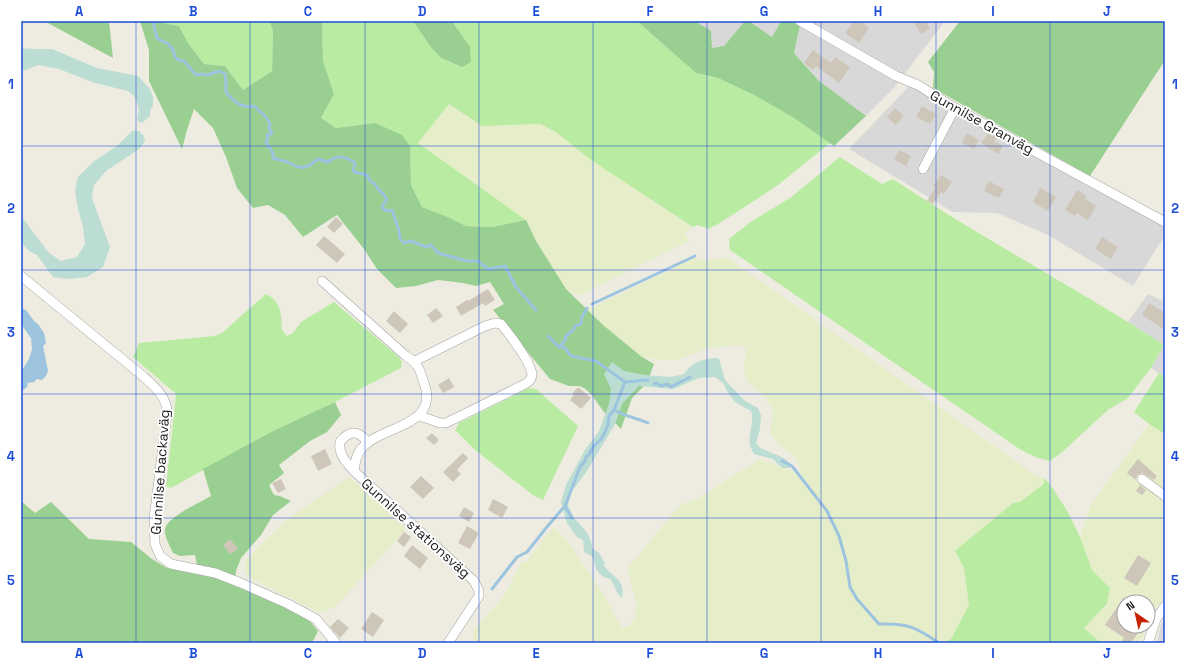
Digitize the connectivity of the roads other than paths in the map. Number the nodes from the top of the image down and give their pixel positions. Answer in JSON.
{"nodes":[{"id":1,"x":800,"y":21,"type":"edge"},
{"id":2,"x":956,"y":108,"type":"junction"},
{"id":3,"x":923,"y":169,"type":"dead end"},
{"id":4,"x":1165,"y":222,"type":"edge"},
{"id":5,"x":21,"y":276,"type":"edge"},
{"id":6,"x":322,"y":281,"type":"dead end"},
{"id":7,"x":415,"y":361,"type":"junction"},
{"id":8,"x":420,"y":416,"type":"junction"},
{"id":9,"x":367,"y":442,"type":"junction"},
{"id":10,"x":354,"y":471,"type":"junction"},
{"id":11,"x":1142,"y":479,"type":"dead end"},
{"id":12,"x":1165,"y":496,"type":"edge"},
{"id":13,"x":1165,"y":606,"type":"edge"},
{"id":14,"x":336,"y":643,"type":"edge"},
{"id":15,"x":448,"y":643,"type":"edge"},
{"id":16,"x":1148,"y":643,"type":"edge"}],
"edges":[{"from":1,"to":2,"type":"street","name":"Gunnilse Granväg"},
{"from":2,"to":3,"type":"street"},
{"from":2,"to":4,"type":"street","name":"Gunnilse Granväg"},
{"from":5,"to":14,"type":"street","name":"Gunnilse backaväg"},
{"from":6,"to":7,"type":"street"},
{"from":7,"to":8,"type":"street"},
{"from":7,"to":8,"type":"street"},
{"from":8,"to":9,"type":"street"},
{"from":9,"to":10,"type":"street","name":"Gunnilse stationsväg"},
{"from":9,"to":10,"type":"street"},
{"from":10,"to":15,"type":"street","name":"Gunnilse stationsväg"},
{"from":11,"to":12,"type":"street"},
{"from":13,"to":16,"type":"street"}]}
